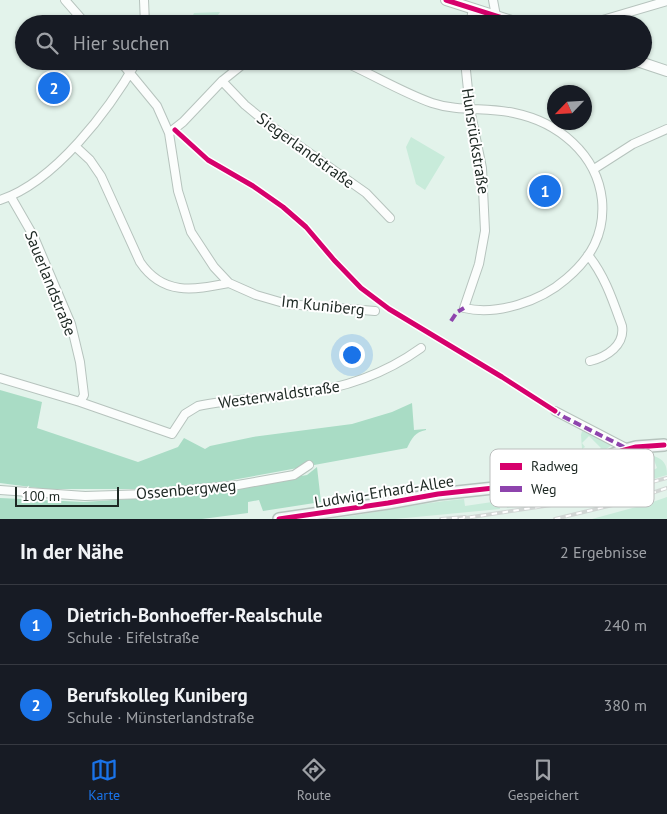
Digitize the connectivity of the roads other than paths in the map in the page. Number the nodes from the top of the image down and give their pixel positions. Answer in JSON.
{"nodes":[{"id":1,"x":65,"y":0,"type":"edge"},
{"id":2,"x":144,"y":0,"type":"edge"},
{"id":3,"x":446,"y":0,"type":"edge"},
{"id":4,"x":493,"y":0,"type":"edge"},
{"id":5,"x":667,"y":1,"type":"edge"},
{"id":6,"x":473,"y":9,"type":"junction"},
{"id":7,"x":78,"y":15,"type":"edge"},
{"id":8,"x":145,"y":15,"type":"edge"},
{"id":9,"x":472,"y":15,"type":"edge"},
{"id":10,"x":493,"y":15,"type":"edge"},
{"id":11,"x":496,"y":15,"type":"edge"},
{"id":12,"x":620,"y":15,"type":"edge"},
{"id":13,"x":652,"y":66,"type":"edge"},
{"id":14,"x":128,"y":70,"type":"edge"},
{"id":15,"x":132,"y":70,"type":"edge"},
{"id":16,"x":236,"y":70,"type":"edge"},
{"id":17,"x":360,"y":70,"type":"edge"},
{"id":18,"x":466,"y":70,"type":"edge"},
{"id":19,"x":667,"y":71,"type":"edge"},
{"id":20,"x":131,"y":73,"type":"junction"},
{"id":21,"x":222,"y":81,"type":"junction"},
{"id":22,"x":470,"y":109,"type":"junction"},
{"id":23,"x":667,"y":128,"type":"edge"},
{"id":24,"x":169,"y":133,"type":"junction"},
{"id":25,"x":76,"y":147,"type":"junction"},
{"id":26,"x":594,"y":169,"type":"junction"},
{"id":27,"x":11,"y":196,"type":"junction"},
{"id":28,"x":0,"y":200,"type":"edge"},
{"id":29,"x":390,"y":218,"type":"dead end"},
{"id":30,"x":588,"y":255,"type":"junction"},
{"id":31,"x":229,"y":283,"type":"junction"},
{"id":32,"x":375,"y":310,"type":"dead end"},
{"id":33,"x":421,"y":348,"type":"dead end"},
{"id":34,"x":590,"y":361,"type":"dead end"},
{"id":35,"x":0,"y":378,"type":"edge"},
{"id":36,"x":80,"y":402,"type":"junction"},
{"id":37,"x":555,"y":411,"type":"dead end"},
{"id":38,"x":666,"y":446,"type":"edge"},
{"id":39,"x":628,"y":448,"type":"joint"},
{"id":40,"x":309,"y":465,"type":"dead end"},
{"id":41,"x":490,"y":488,"type":"edge"},
{"id":42,"x":0,"y":490,"type":"edge"},
{"id":43,"x":279,"y":519,"type":"edge"}],
"edges":[{"from":1,"to":7,"type":"street"},
{"from":2,"to":8,"type":"street"},
{"from":3,"to":6,"type":"street"},
{"from":4,"to":11,"type":"street"},
{"from":5,"to":12,"type":"street"},
{"from":6,"to":9,"type":"street"},
{"from":6,"to":10,"type":"street"},
{"from":13,"to":19,"type":"street"},
{"from":14,"to":20,"type":"street","name":"Im Kuniberg"},
{"from":15,"to":20,"type":"street"},
{"from":16,"to":21,"type":"street"},
{"from":17,"to":22,"type":"street"},
{"from":18,"to":22,"type":"street","name":"Hunsrückstraße"},
{"from":20,"to":24,"type":"street","name":"Im Kuniberg"},
{"from":20,"to":25,"type":"street"},
{"from":21,"to":24,"type":"street"},
{"from":21,"to":29,"type":"street","name":"Siegerlandstraße"},
{"from":22,"to":26,"type":"street"},
{"from":22,"to":30,"type":"street","name":"Hunsrückstraße"},
{"from":23,"to":26,"type":"street"},
{"from":24,"to":31,"type":"street","name":"Im Kuniberg"},
{"from":25,"to":27,"type":"street"},
{"from":25,"to":31,"type":"street"},
{"from":26,"to":30,"type":"street"},
{"from":27,"to":28,"type":"street"},
{"from":27,"to":36,"type":"street","name":"Sauerlandstraße"},
{"from":30,"to":34,"type":"street"},
{"from":31,"to":32,"type":"street","name":"Im Kuniberg"},
{"from":33,"to":36,"type":"street","name":"Westerwaldstraße"},
{"from":35,"to":36,"type":"street"},
{"from":37,"to":39,"type":"street"},
{"from":38,"to":39,"type":"main road","name":"Ludwig-Erhard-Allee"},
{"from":40,"to":42,"type":"street","name":"Ossenbergweg"},
{"from":41,"to":43,"type":"main road","name":"Ludwig-Erhard-Allee"}]}
